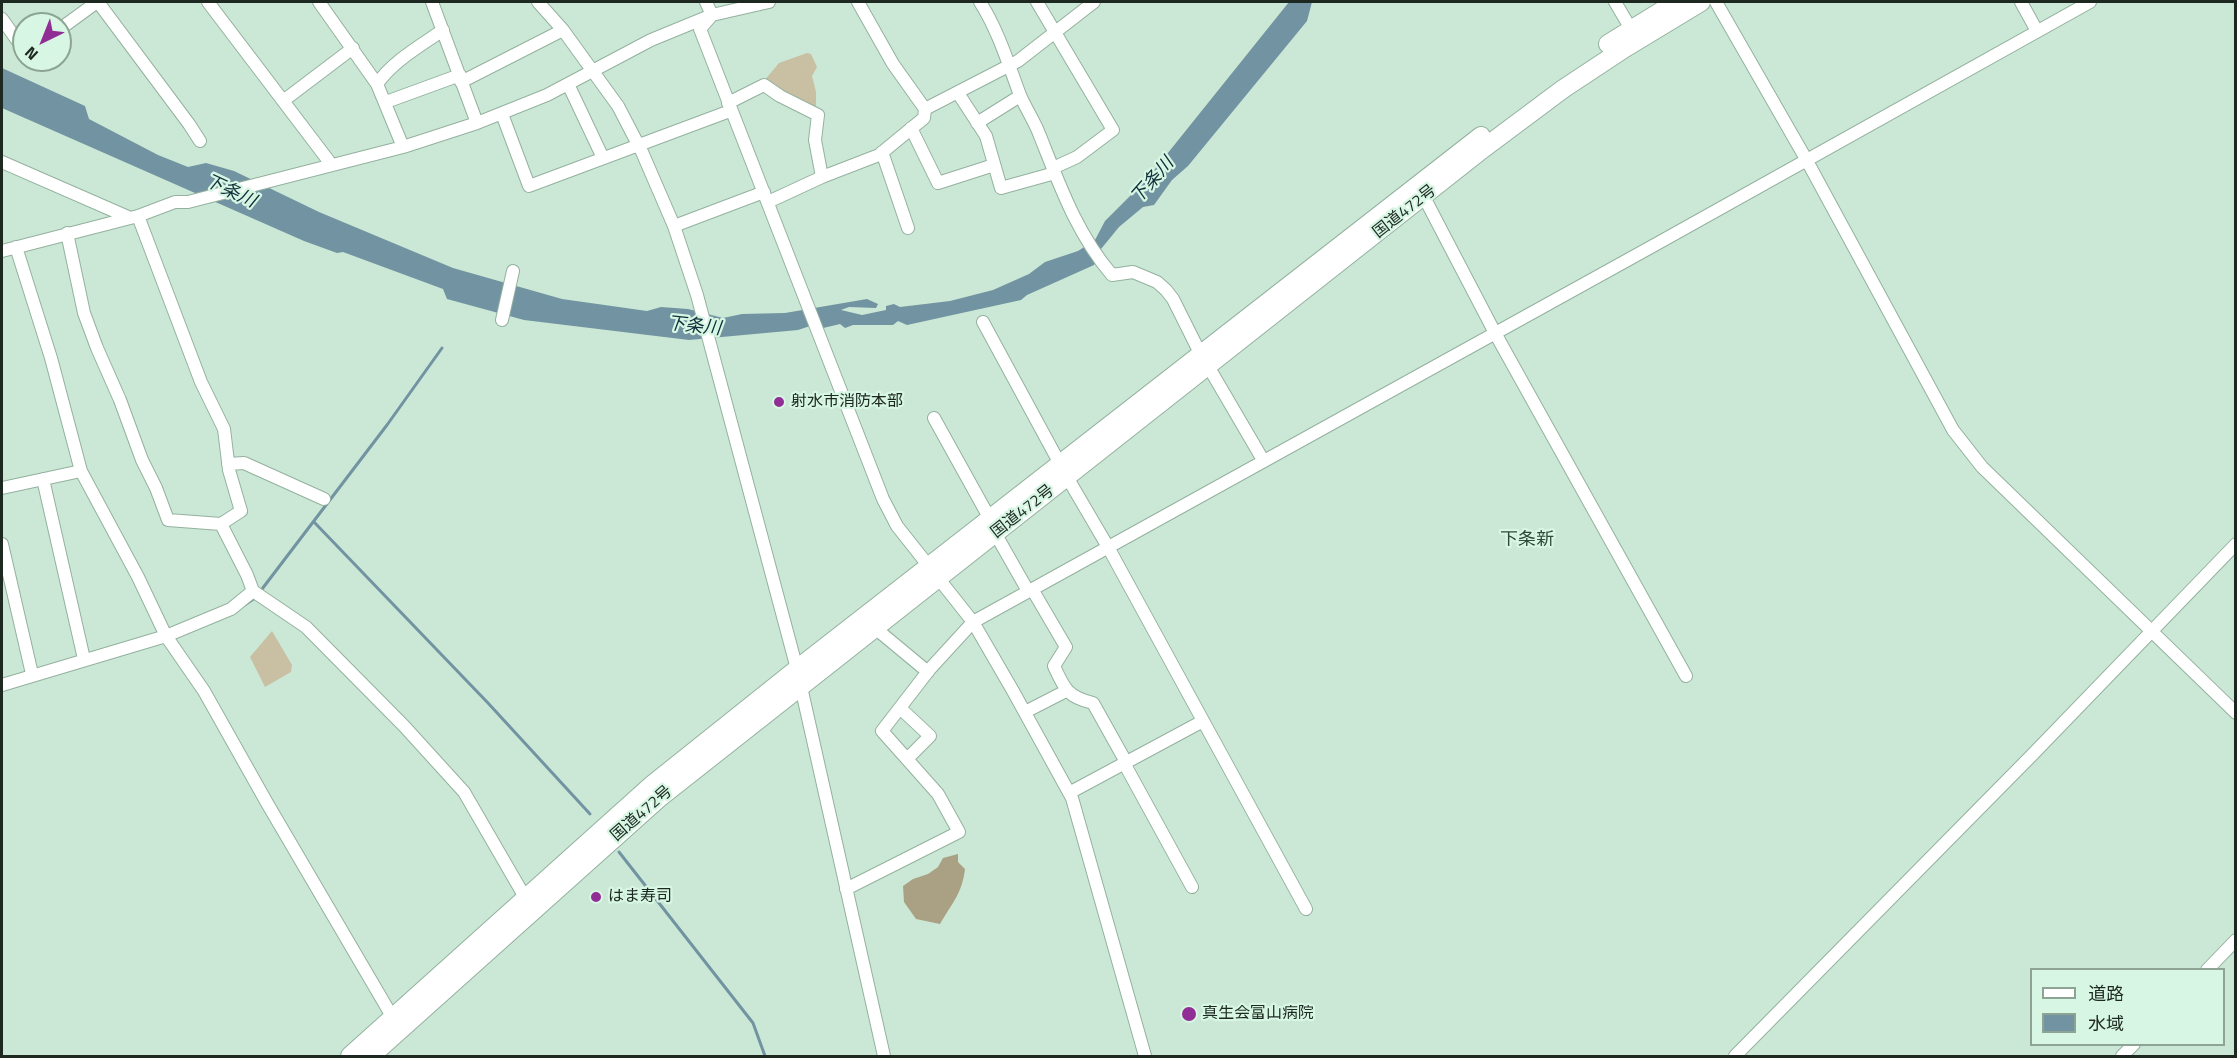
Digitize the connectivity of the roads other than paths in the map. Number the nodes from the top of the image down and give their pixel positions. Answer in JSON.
{"nodes":[{"id":1,"x":97,"y":2,"type":"edge"},
{"id":2,"x":208,"y":2,"type":"edge"},
{"id":3,"x":319,"y":2,"type":"edge"},
{"id":4,"x":432,"y":2,"type":"edge"},
{"id":5,"x":538,"y":2,"type":"edge"},
{"id":6,"x":705,"y":2,"type":"edge"},
{"id":7,"x":769,"y":2,"type":"edge"},
{"id":8,"x":858,"y":2,"type":"edge"},
{"id":9,"x":1037,"y":2,"type":"edge"},
{"id":10,"x":1094,"y":2,"type":"edge"},
{"id":11,"x":1615,"y":2,"type":"edge"},
{"id":12,"x":1676,"y":2,"type":"edge"},
{"id":13,"x":1701,"y":2,"type":"edge"},
{"id":14,"x":1716,"y":2,"type":"edge"},
{"id":15,"x":2021,"y":2,"type":"edge"},
{"id":16,"x":2090,"y":2,"type":"edge"},
{"id":17,"x":985,"y":3,"type":"edge"},
{"id":18,"x":712,"y":15,"type":"junction"},
{"id":19,"x":2,"y":19,"type":"edge"},
{"id":20,"x":72,"y":20,"type":"edge"},
{"id":21,"x":1631,"y":29,"type":"junction"},
{"id":22,"x":443,"y":30,"type":"junction"},
{"id":23,"x":563,"y":30,"type":"junction"},
{"id":24,"x":2037,"y":31,"type":"junction"},
{"id":25,"x":1057,"y":32,"type":"junction"},
{"id":26,"x":12,"y":33,"type":"edge"},
{"id":27,"x":353,"y":48,"type":"junction"},
{"id":28,"x":1011,"y":64,"type":"junction"},
{"id":29,"x":592,"y":69,"type":"junction"},
{"id":30,"x":460,"y":79,"type":"junction"},
{"id":31,"x":377,"y":84,"type":"junction"},
{"id":32,"x":568,"y":84,"type":"junction"},
{"id":33,"x":958,"y":93,"type":"junction"},
{"id":34,"x":1020,"y":96,"type":"junction"},
{"id":35,"x":283,"y":101,"type":"junction"},
{"id":36,"x":386,"y":102,"type":"junction"},
{"id":37,"x":729,"y":107,"type":"junction"},
{"id":38,"x":925,"y":109,"type":"junction"},
{"id":39,"x":502,"y":114,"type":"junction"},
{"id":40,"x":477,"y":123,"type":"junction"},
{"id":41,"x":977,"y":123,"type":"junction"},
{"id":42,"x":911,"y":128,"type":"junction"},
{"id":43,"x":200,"y":141,"type":"dead end"},
{"id":44,"x":639,"y":145,"type":"junction"},
{"id":45,"x":403,"y":147,"type":"junction"},
{"id":46,"x":882,"y":152,"type":"junction"},
{"id":47,"x":603,"y":158,"type":"junction"},
{"id":48,"x":1806,"y":159,"type":"junction"},
{"id":49,"x":2,"y":162,"type":"edge"},
{"id":50,"x":331,"y":164,"type":"junction"},
{"id":51,"x":994,"y":165,"type":"junction"},
{"id":52,"x":1054,"y":170,"type":"junction"},
{"id":53,"x":822,"y":177,"type":"junction"},
{"id":54,"x":766,"y":197,"type":"junction"},
{"id":55,"x":1424,"y":197,"type":"junction"},
{"id":56,"x":133,"y":217,"type":"junction"},
{"id":57,"x":674,"y":226,"type":"junction"},
{"id":58,"x":908,"y":228,"type":"dead end"},
{"id":59,"x":67,"y":233,"type":"junction"},
{"id":60,"x":16,"y":247,"type":"junction"},
{"id":61,"x":2,"y":251,"type":"edge"},
{"id":62,"x":512,"y":273,"type":"dead end"},
{"id":63,"x":502,"y":320,"type":"dead end"},
{"id":64,"x":983,"y":322,"type":"dead end"},
{"id":65,"x":1495,"y":333,"type":"junction"},
{"id":66,"x":1205,"y":360,"type":"junction"},
{"id":67,"x":934,"y":418,"type":"dead end"},
{"id":68,"x":1263,"y":460,"type":"junction"},
{"id":69,"x":228,"y":464,"type":"junction"},
{"id":70,"x":81,"y":471,"type":"junction"},
{"id":71,"x":1063,"y":471,"type":"junction"},
{"id":72,"x":43,"y":479,"type":"junction"},
{"id":73,"x":2,"y":488,"type":"edge"},
{"id":74,"x":324,"y":499,"type":"dead end"},
{"id":75,"x":221,"y":524,"type":"junction"},
{"id":76,"x":993,"y":526,"type":"junction"},
{"id":77,"x":2,"y":544,"type":"edge"},
{"id":78,"x":2235,"y":544,"type":"edge"},
{"id":79,"x":1108,"y":547,"type":"junction"},
{"id":80,"x":934,"y":572,"type":"junction"},
{"id":81,"x":1030,"y":590,"type":"junction"},
{"id":82,"x":253,"y":591,"type":"junction"},
{"id":83,"x":973,"y":622,"type":"junction"},
{"id":84,"x":875,"y":628,"type":"junction"},
{"id":85,"x":2151,"y":631,"type":"junction"},
{"id":86,"x":166,"y":636,"type":"junction"},
{"id":87,"x":84,"y":659,"type":"junction"},
{"id":88,"x":928,"y":672,"type":"junction"},
{"id":89,"x":32,"y":674,"type":"junction"},
{"id":90,"x":1686,"y":676,"type":"dead end"},
{"id":91,"x":799,"y":678,"type":"junction"},
{"id":92,"x":2,"y":685,"type":"edge"},
{"id":93,"x":1066,"y":690,"type":"junction"},
{"id":94,"x":900,"y":708,"type":"junction"},
{"id":95,"x":1025,"y":712,"type":"junction"},
{"id":96,"x":2235,"y":713,"type":"edge"},
{"id":97,"x":1203,"y":721,"type":"junction"},
{"id":98,"x":907,"y":759,"type":"junction"},
{"id":99,"x":1125,"y":762,"type":"junction"},
{"id":100,"x":1069,"y":793,"type":"junction"},
{"id":101,"x":1192,"y":887,"type":"dead end"},
{"id":102,"x":846,"y":889,"type":"junction"},
{"id":103,"x":526,"y":899,"type":"junction"},
{"id":104,"x":1306,"y":909,"type":"dead end"},
{"id":105,"x":2235,"y":940,"type":"edge"},
{"id":106,"x":2208,"y":968,"type":"edge"},
{"id":107,"x":393,"y":1018,"type":"junction"},
{"id":108,"x":350,"y":1056,"type":"edge"},
{"id":109,"x":371,"y":1056,"type":"edge"},
{"id":110,"x":884,"y":1056,"type":"edge"},
{"id":111,"x":1145,"y":1056,"type":"edge"},
{"id":112,"x":1735,"y":1056,"type":"edge"}],
"edges":[{"from":1,"to":20,"type":"street"},
{"from":1,"to":43,"type":"street"},
{"from":2,"to":35,"type":"street"},
{"from":3,"to":27,"type":"street"},
{"from":4,"to":22,"type":"street"},
{"from":5,"to":23,"type":"street"},
{"from":6,"to":18,"type":"street"},
{"from":7,"to":18,"type":"street"},
{"from":8,"to":38,"type":"street"},
{"from":9,"to":25,"type":"street"},
{"from":10,"to":25,"type":"street"},
{"from":11,"to":21,"type":"street"},
{"from":12,"to":21,"type":"highway","name":"国道472号"},
{"from":13,"to":55,"type":"highway","name":"国道472号"},
{"from":14,"to":48,"type":"street"},
{"from":15,"to":24,"type":"street"},
{"from":16,"to":24,"type":"street"},
{"from":17,"to":28,"type":"street"},
{"from":18,"to":29,"type":"street"},
{"from":18,"to":37,"type":"street"},
{"from":19,"to":26,"type":"street"},
{"from":21,"to":66,"type":"highway","name":"国道472号"},
{"from":22,"to":30,"type":"street"},
{"from":22,"to":31,"type":"street"},
{"from":23,"to":29,"type":"street"},
{"from":23,"to":30,"type":"street"},
{"from":24,"to":48,"type":"street"},
{"from":25,"to":28,"type":"street"},
{"from":25,"to":52,"type":"street"},
{"from":27,"to":31,"type":"street"},
{"from":27,"to":35,"type":"street"},
{"from":28,"to":33,"type":"street"},
{"from":28,"to":34,"type":"street"},
{"from":29,"to":32,"type":"street"},
{"from":29,"to":44,"type":"street"},
{"from":30,"to":36,"type":"street"},
{"from":30,"to":40,"type":"street"},
{"from":31,"to":36,"type":"street"},
{"from":32,"to":39,"type":"street"},
{"from":32,"to":47,"type":"street"},
{"from":33,"to":38,"type":"street"},
{"from":33,"to":41,"type":"street"},
{"from":34,"to":41,"type":"street"},
{"from":34,"to":52,"type":"street"},
{"from":35,"to":50,"type":"street"},
{"from":36,"to":45,"type":"street"},
{"from":37,"to":44,"type":"street"},
{"from":37,"to":53,"type":"street"},
{"from":37,"to":54,"type":"street"},
{"from":38,"to":42,"type":"street"},
{"from":39,"to":40,"type":"street"},
{"from":39,"to":47,"type":"street"},
{"from":40,"to":45,"type":"street"},
{"from":41,"to":51,"type":"street"},
{"from":42,"to":46,"type":"street"},
{"from":42,"to":51,"type":"street"},
{"from":44,"to":47,"type":"street"},
{"from":44,"to":57,"type":"street"},
{"from":45,"to":50,"type":"street"},
{"from":46,"to":53,"type":"street"},
{"from":46,"to":58,"type":"street"},
{"from":48,"to":65,"type":"street"},
{"from":48,"to":85,"type":"street"},
{"from":49,"to":56,"type":"street"},
{"from":50,"to":56,"type":"street"},
{"from":51,"to":52,"type":"street"},
{"from":52,"to":66,"type":"street"},
{"from":53,"to":54,"type":"street"},
{"from":54,"to":57,"type":"street"},
{"from":54,"to":80,"type":"street"},
{"from":55,"to":65,"type":"street"},
{"from":55,"to":66,"type":"highway","name":"国道472号"},
{"from":56,"to":59,"type":"street"},
{"from":56,"to":69,"type":"street"},
{"from":57,"to":91,"type":"street"},
{"from":59,"to":60,"type":"street"},
{"from":59,"to":75,"type":"street"},
{"from":60,"to":61,"type":"street"},
{"from":60,"to":70,"type":"street"},
{"from":62,"to":63,"type":"street"},
{"from":64,"to":71,"type":"street"},
{"from":65,"to":68,"type":"street"},
{"from":65,"to":90,"type":"street"},
{"from":66,"to":68,"type":"street"},
{"from":66,"to":71,"type":"highway","name":"国道472号"},
{"from":67,"to":76,"type":"street"},
{"from":68,"to":79,"type":"street"},
{"from":69,"to":74,"type":"street"},
{"from":69,"to":75,"type":"street"},
{"from":70,"to":72,"type":"street"},
{"from":70,"to":86,"type":"street"},
{"from":71,"to":76,"type":"highway","name":"国道472号"},
{"from":71,"to":79,"type":"street"},
{"from":72,"to":73,"type":"street"},
{"from":72,"to":87,"type":"street"},
{"from":75,"to":82,"type":"street"},
{"from":76,"to":80,"type":"highway","name":"国道472号"},
{"from":76,"to":81,"type":"street"},
{"from":77,"to":89,"type":"street"},
{"from":78,"to":85,"type":"street"},
{"from":79,"to":81,"type":"street"},
{"from":79,"to":97,"type":"street"},
{"from":80,"to":83,"type":"street"},
{"from":80,"to":84,"type":"highway","name":"国道472号"},
{"from":80,"to":91,"type":"highway","name":"国道472号"},
{"from":81,"to":83,"type":"street"},
{"from":81,"to":93,"type":"street"},
{"from":82,"to":86,"type":"street"},
{"from":82,"to":103,"type":"street"},
{"from":83,"to":88,"type":"street"},
{"from":83,"to":95,"type":"street"},
{"from":84,"to":88,"type":"street"},
{"from":84,"to":91,"type":"highway","name":"国道472号"},
{"from":85,"to":96,"type":"street"},
{"from":85,"to":112,"type":"street"},
{"from":86,"to":87,"type":"street"},
{"from":86,"to":107,"type":"street"},
{"from":87,"to":89,"type":"street"},
{"from":88,"to":94,"type":"street"},
{"from":89,"to":92,"type":"street"},
{"from":91,"to":102,"type":"street"},
{"from":91,"to":103,"type":"highway","name":"国道472号"},
{"from":91,"to":109,"type":"highway","name":"国道472号"},
{"from":93,"to":95,"type":"street"},
{"from":93,"to":99,"type":"street"},
{"from":94,"to":98,"type":"street"},
{"from":94,"to":98,"type":"street"},
{"from":95,"to":100,"type":"street"},
{"from":97,"to":99,"type":"street"},
{"from":97,"to":104,"type":"street"},
{"from":98,"to":102,"type":"street"},
{"from":99,"to":100,"type":"street"},
{"from":99,"to":101,"type":"street"},
{"from":100,"to":111,"type":"street"},
{"from":102,"to":110,"type":"street"},
{"from":103,"to":107,"type":"highway","name":"国道472号"},
{"from":105,"to":106,"type":"street"},
{"from":107,"to":108,"type":"highway","name":"国道472号"}]}
